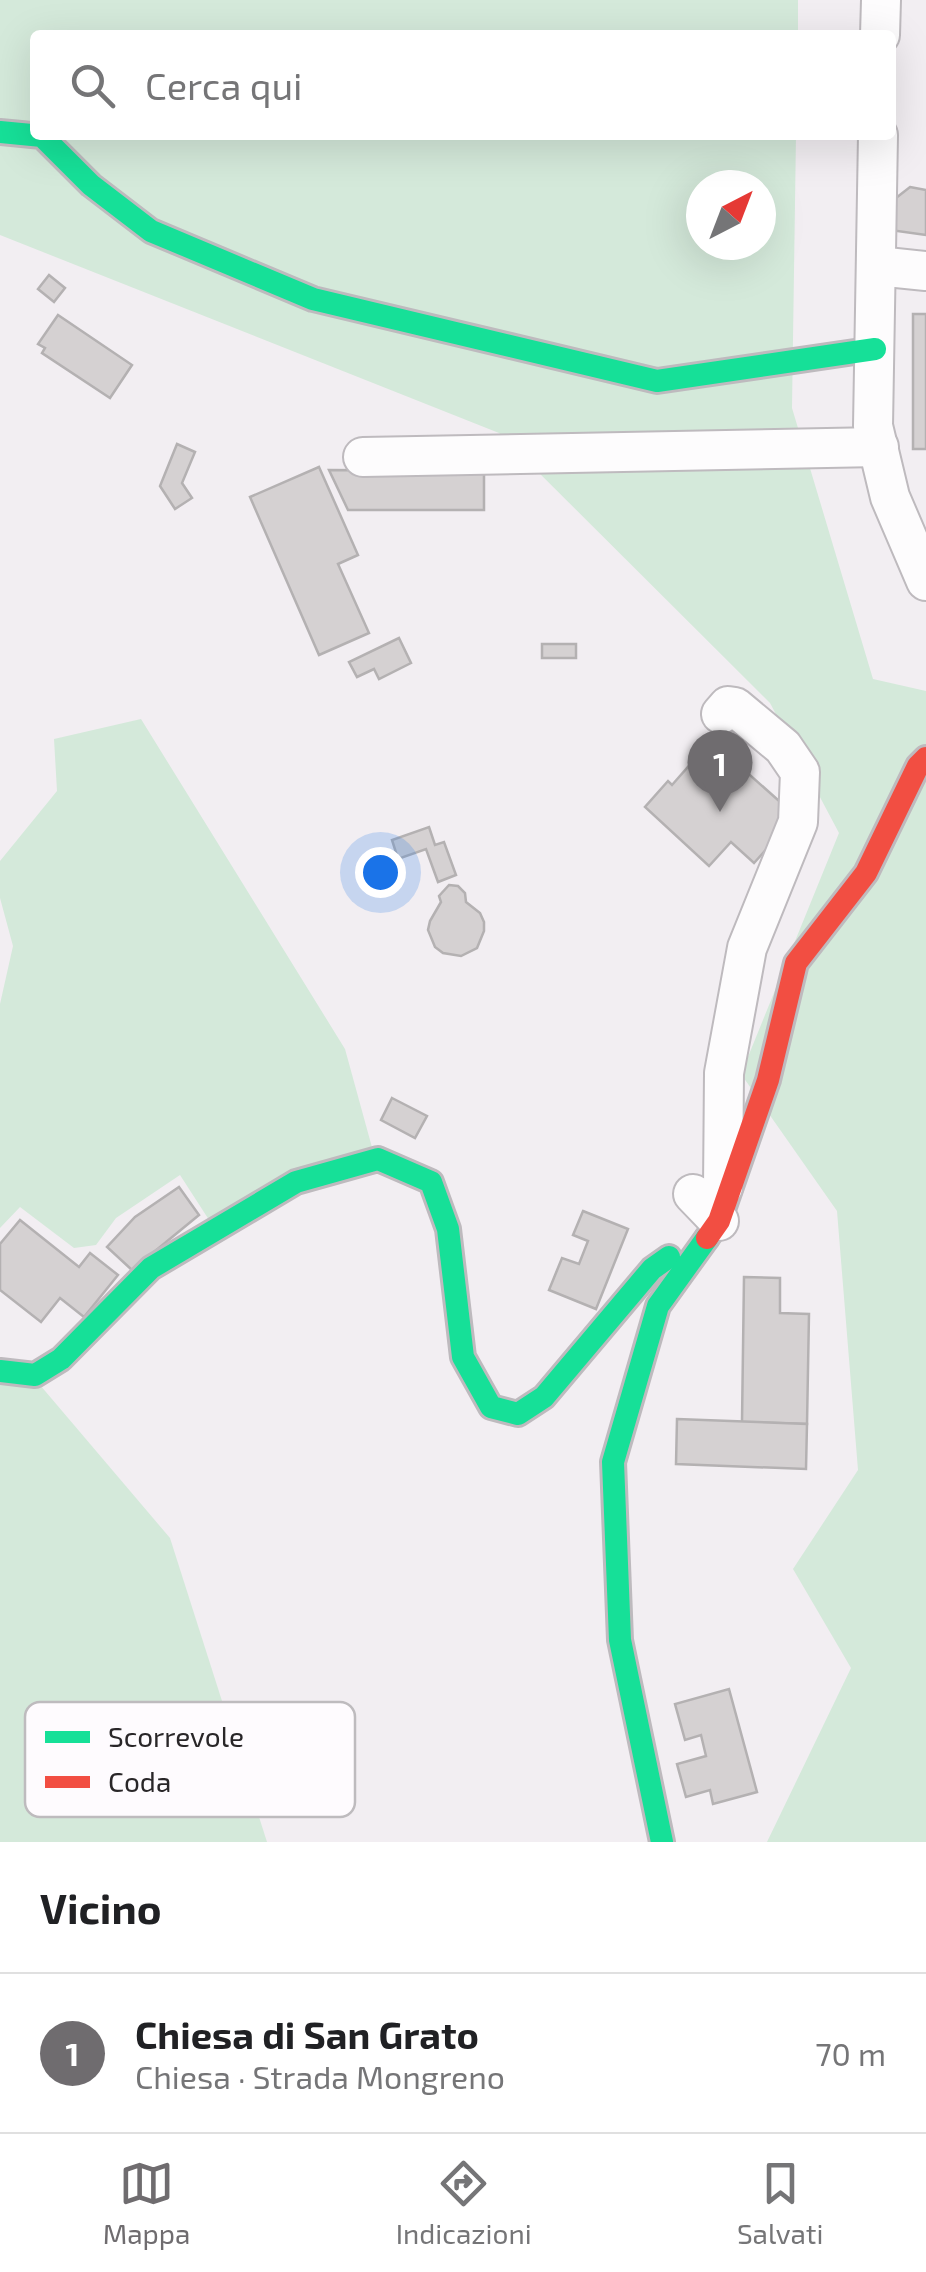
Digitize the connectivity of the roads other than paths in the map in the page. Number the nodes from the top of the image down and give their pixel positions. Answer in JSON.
{"nodes":[{"id":1,"x":881,"y":0,"type":"edge"},
{"id":2,"x":880,"y":30,"type":"edge"},
{"id":3,"x":0,"y":132,"type":"edge"},
{"id":4,"x":30,"y":135,"type":"edge"},
{"id":5,"x":46,"y":140,"type":"edge"},
{"id":6,"x":878,"y":140,"type":"edge"},
{"id":7,"x":877,"y":266,"type":"junction"},
{"id":8,"x":926,"y":271,"type":"edge"},
{"id":9,"x":875,"y":349,"type":"junction"},
{"id":10,"x":878,"y":447,"type":"junction"},
{"id":11,"x":364,"y":457,"type":"dead end"},
{"id":12,"x":926,"y":581,"type":"edge"},
{"id":13,"x":720,"y":714,"type":"dead end"},
{"id":14,"x":926,"y":758,"type":"edge"},
{"id":15,"x":712,"y":1208,"type":"junction"},
{"id":16,"x":0,"y":1371,"type":"edge"},
{"id":17,"x":662,"y":1842,"type":"edge"}],
"edges":[{"from":1,"to":2,"type":"street"},
{"from":3,"to":4,"type":"street"},
{"from":5,"to":9,"type":"street"},
{"from":6,"to":7,"type":"street"},
{"from":7,"to":8,"type":"street"},
{"from":7,"to":9,"type":"street"},
{"from":9,"to":10,"type":"street"},
{"from":10,"to":11,"type":"street"},
{"from":10,"to":12,"type":"street"},
{"from":13,"to":15,"type":"street"},
{"from":14,"to":15,"type":"street"},
{"from":15,"to":16,"type":"street"},
{"from":15,"to":17,"type":"street"}]}
